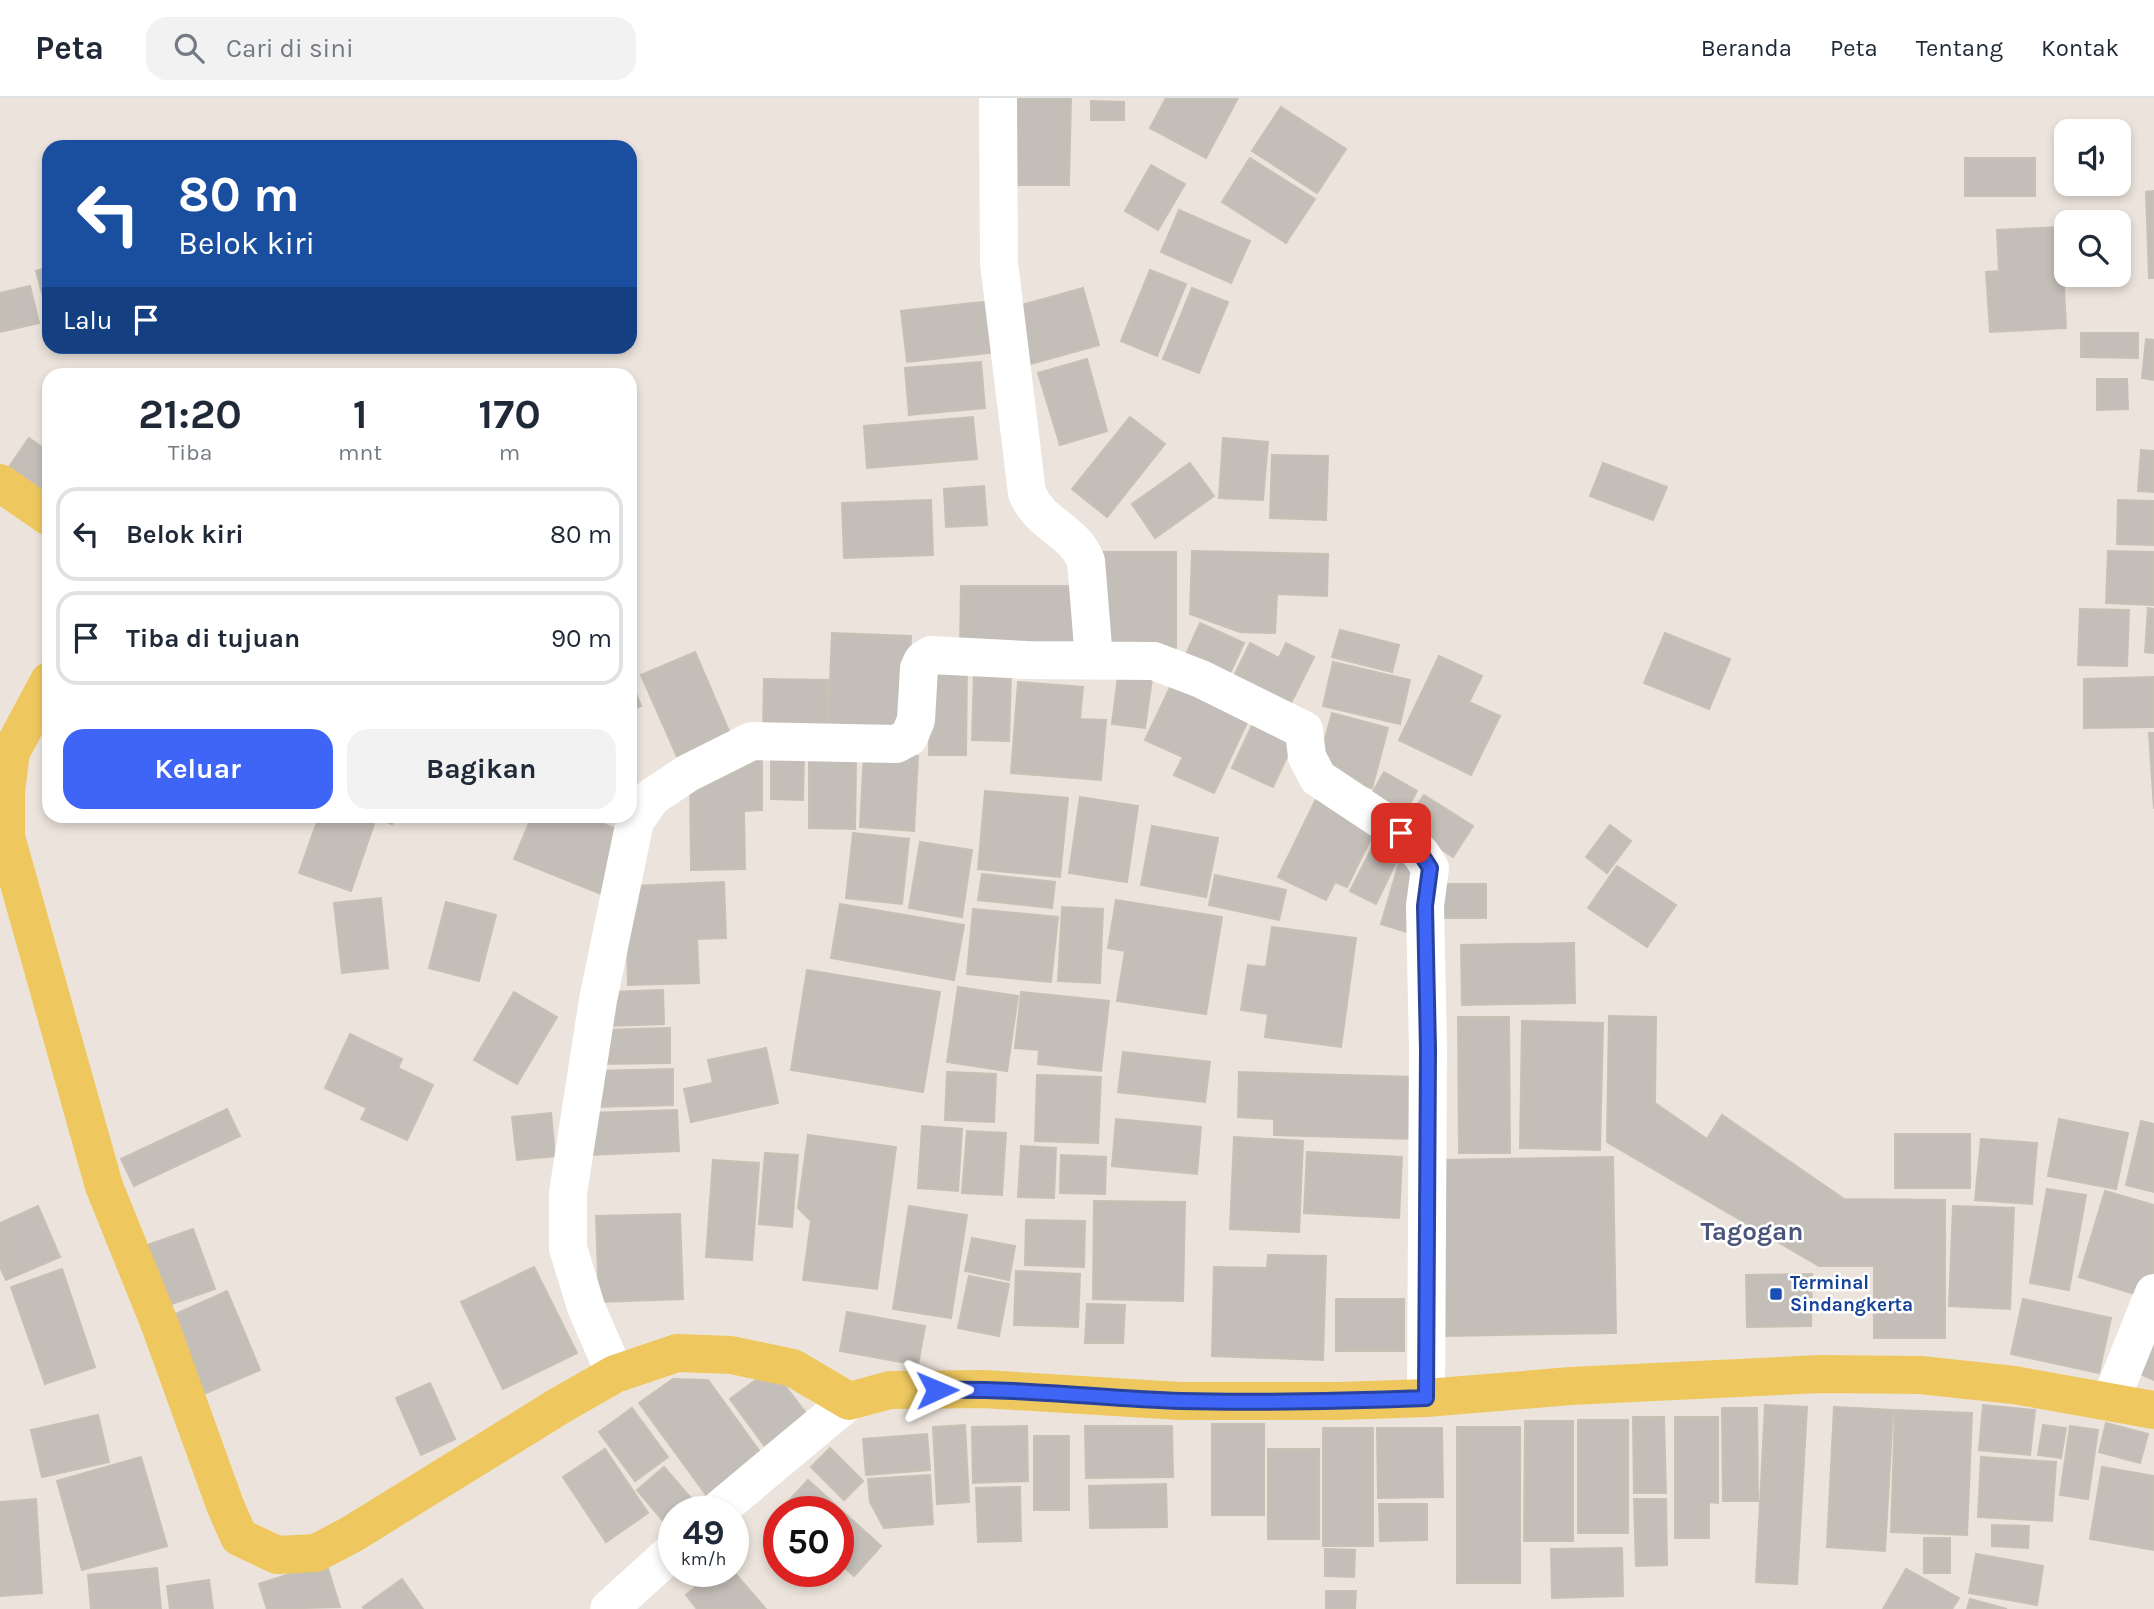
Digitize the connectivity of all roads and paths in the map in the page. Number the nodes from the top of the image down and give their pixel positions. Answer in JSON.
{"nodes":[{"id":1,"x":998,"y":98,"type":"edge"},
{"id":2,"x":0,"y":483,"type":"edge"},
{"id":3,"x":42,"y":512,"type":"edge"},
{"id":4,"x":1094,"y":659,"type":"junction"},
{"id":5,"x":42,"y":694,"type":"edge"},
{"id":6,"x":637,"y":818,"type":"edge"},
{"id":7,"x":635,"y":823,"type":"edge"},
{"id":8,"x":2154,"y":1293,"type":"edge"},
{"id":9,"x":615,"y":1374,"type":"junction"},
{"id":10,"x":1426,"y":1398,"type":"junction"},
{"id":11,"x":849,"y":1401,"type":"junction"},
{"id":12,"x":2110,"y":1402,"type":"junction"},
{"id":13,"x":2154,"y":1410,"type":"edge"},
{"id":14,"x":735,"y":1496,"type":"edge"},
{"id":15,"x":658,"y":1565,"type":"edge"},
{"id":16,"x":609,"y":1609,"type":"edge"}],
"edges":[{"from":1,"to":4,"type":"street"},
{"from":2,"to":3,"type":"main road"},
{"from":4,"to":6,"type":"street"},
{"from":4,"to":10,"type":"street"},
{"from":5,"to":9,"type":"main road"},
{"from":7,"to":9,"type":"street"},
{"from":8,"to":12,"type":"street"},
{"from":9,"to":11,"type":"main road"},
{"from":10,"to":11,"type":"main road"},
{"from":10,"to":12,"type":"main road"},
{"from":11,"to":14,"type":"street"},
{"from":12,"to":13,"type":"main road"},
{"from":15,"to":16,"type":"street"}]}
